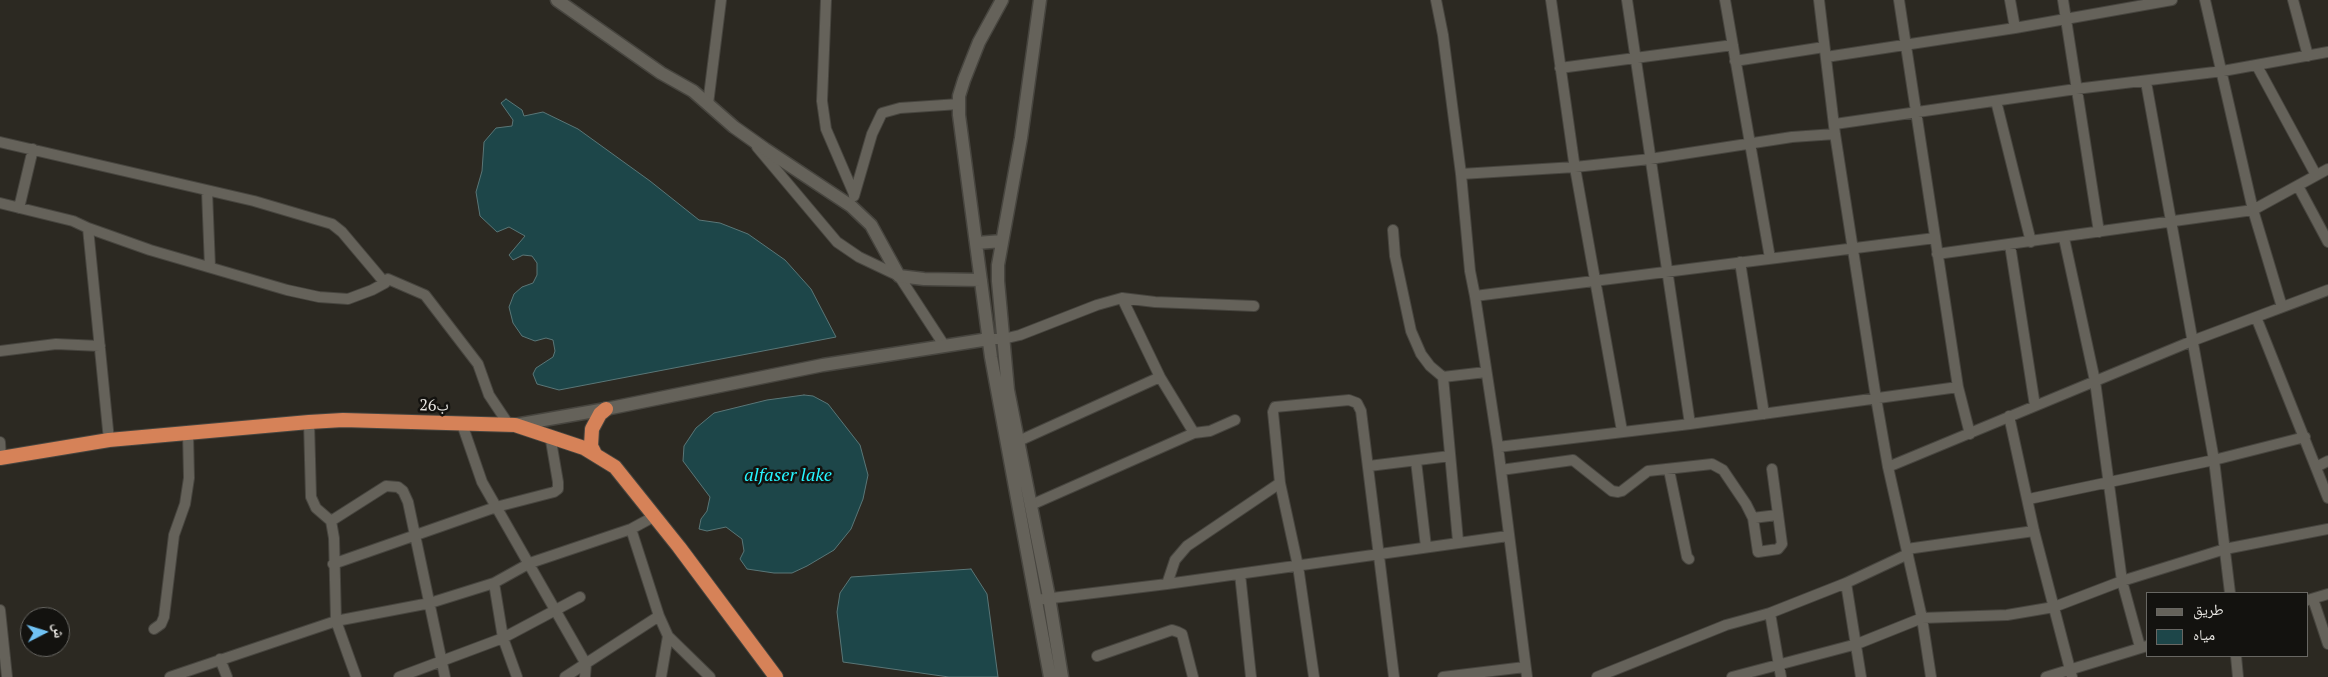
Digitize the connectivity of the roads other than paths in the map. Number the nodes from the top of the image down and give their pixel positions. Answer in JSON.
{"nodes":[{"id":1,"x":557,"y":0,"type":"edge"},
{"id":2,"x":721,"y":0,"type":"edge"},
{"id":3,"x":826,"y":0,"type":"edge"},
{"id":4,"x":1002,"y":0,"type":"edge"},
{"id":5,"x":1040,"y":0,"type":"edge"},
{"id":6,"x":1436,"y":0,"type":"edge"},
{"id":7,"x":1552,"y":0,"type":"edge"},
{"id":8,"x":1627,"y":0,"type":"edge"},
{"id":9,"x":1725,"y":0,"type":"edge"},
{"id":10,"x":1819,"y":0,"type":"edge"},
{"id":11,"x":1899,"y":0,"type":"edge"},
{"id":12,"x":2010,"y":0,"type":"edge"},
{"id":13,"x":2063,"y":0,"type":"edge"},
{"id":14,"x":2172,"y":0,"type":"edge"},
{"id":15,"x":2205,"y":0,"type":"edge"},
{"id":16,"x":2293,"y":0,"type":"edge"},
{"id":17,"x":2142,"y":2,"type":"edge"},
{"id":18,"x":2065,"y":19,"type":"junction"},
{"id":19,"x":2015,"y":28,"type":"junction"},
{"id":20,"x":1906,"y":44,"type":"junction"},
{"id":21,"x":1733,"y":45,"type":"junction"},
{"id":22,"x":1825,"y":52,"type":"junction"},
{"id":23,"x":2328,"y":52,"type":"edge"},
{"id":24,"x":2308,"y":56,"type":"junction"},
{"id":25,"x":1634,"y":58,"type":"junction"},
{"id":26,"x":1736,"y":61,"type":"junction"},
{"id":27,"x":2257,"y":66,"type":"junction"},
{"id":28,"x":1560,"y":68,"type":"junction"},
{"id":29,"x":2222,"y":71,"type":"junction"},
{"id":30,"x":2146,"y":82,"type":"junction"},
{"id":31,"x":2076,"y":89,"type":"junction"},
{"id":32,"x":1996,"y":101,"type":"junction"},
{"id":33,"x":708,"y":104,"type":"junction"},
{"id":34,"x":959,"y":104,"type":"junction"},
{"id":35,"x":1916,"y":114,"type":"junction"},
{"id":36,"x":1835,"y":128,"type":"junction"},
{"id":37,"x":748,"y":137,"type":"junction"},
{"id":38,"x":0,"y":142,"type":"edge"},
{"id":39,"x":1750,"y":145,"type":"junction"},
{"id":40,"x":33,"y":149,"type":"junction"},
{"id":41,"x":1650,"y":159,"type":"junction"},
{"id":42,"x":1575,"y":167,"type":"junction"},
{"id":43,"x":2328,"y":169,"type":"edge"},
{"id":44,"x":1461,"y":174,"type":"junction"},
{"id":45,"x":2316,"y":175,"type":"junction"},
{"id":46,"x":2298,"y":186,"type":"junction"},
{"id":47,"x":206,"y":191,"type":"junction"},
{"id":48,"x":852,"y":200,"type":"junction"},
{"id":49,"x":0,"y":203,"type":"edge"},
{"id":50,"x":19,"y":208,"type":"junction"},
{"id":51,"x":2253,"y":210,"type":"junction"},
{"id":52,"x":2170,"y":222,"type":"junction"},
{"id":53,"x":88,"y":228,"type":"junction"},
{"id":54,"x":1393,"y":230,"type":"dead end"},
{"id":55,"x":2099,"y":232,"type":"junction"},
{"id":56,"x":1935,"y":238,"type":"junction"},
{"id":57,"x":2064,"y":238,"type":"junction"},
{"id":58,"x":1002,"y":241,"type":"junction"},
{"id":59,"x":2032,"y":242,"type":"junction"},
{"id":60,"x":2328,"y":242,"type":"edge"},
{"id":61,"x":977,"y":243,"type":"junction"},
{"id":62,"x":2010,"y":245,"type":"junction"},
{"id":63,"x":1852,"y":248,"type":"junction"},
{"id":64,"x":1937,"y":254,"type":"junction"},
{"id":65,"x":1770,"y":258,"type":"junction"},
{"id":66,"x":1740,"y":262,"type":"junction"},
{"id":67,"x":210,"y":267,"type":"junction"},
{"id":68,"x":1668,"y":270,"type":"junction"},
{"id":69,"x":899,"y":276,"type":"junction"},
{"id":70,"x":980,"y":280,"type":"junction"},
{"id":71,"x":998,"y":280,"type":"junction"},
{"id":72,"x":1594,"y":281,"type":"junction"},
{"id":73,"x":384,"y":283,"type":"junction"},
{"id":74,"x":2328,"y":290,"type":"edge"},
{"id":75,"x":1475,"y":296,"type":"junction"},
{"id":76,"x":1122,"y":298,"type":"junction"},
{"id":77,"x":1254,"y":306,"type":"dead end"},
{"id":78,"x":2282,"y":307,"type":"junction"},
{"id":79,"x":2256,"y":317,"type":"junction"},
{"id":80,"x":989,"y":339,"type":"junction"},
{"id":81,"x":1003,"y":339,"type":"junction"},
{"id":82,"x":2192,"y":341,"type":"junction"},
{"id":83,"x":944,"y":345,"type":"junction"},
{"id":84,"x":100,"y":346,"type":"junction"},
{"id":85,"x":0,"y":351,"type":"edge"},
{"id":86,"x":1486,"y":372,"type":"junction"},
{"id":87,"x":1443,"y":377,"type":"junction"},
{"id":88,"x":1160,"y":378,"type":"junction"},
{"id":89,"x":2095,"y":381,"type":"junction"},
{"id":90,"x":1958,"y":387,"type":"junction"},
{"id":91,"x":1003,"y":391,"type":"junction"},
{"id":92,"x":1876,"y":398,"type":"junction"},
{"id":93,"x":2035,"y":406,"type":"junction"},
{"id":94,"x":606,"y":409,"type":"junction"},
{"id":95,"x":1764,"y":414,"type":"junction"},
{"id":96,"x":2009,"y":416,"type":"junction"},
{"id":97,"x":1235,"y":420,"type":"dead end"},
{"id":98,"x":309,"y":422,"type":"junction"},
{"id":99,"x":462,"y":424,"type":"junction"},
{"id":100,"x":1690,"y":424,"type":"junction"},
{"id":101,"x":512,"y":425,"type":"junction"},
{"id":102,"x":1622,"y":431,"type":"junction"},
{"id":103,"x":188,"y":433,"type":"junction"},
{"id":104,"x":1194,"y":433,"type":"junction"},
{"id":105,"x":1970,"y":434,"type":"junction"},
{"id":106,"x":550,"y":435,"type":"junction"},
{"id":107,"x":2305,"y":437,"type":"junction"},
{"id":108,"x":108,"y":440,"type":"junction"},
{"id":109,"x":0,"y":442,"type":"edge"},
{"id":110,"x":1013,"y":443,"type":"junction"},
{"id":111,"x":1498,"y":447,"type":"junction"},
{"id":112,"x":594,"y":454,"type":"junction"},
{"id":113,"x":1450,"y":456,"type":"junction"},
{"id":114,"x":1,"y":458,"type":"edge"},
{"id":115,"x":2214,"y":460,"type":"junction"},
{"id":116,"x":1416,"y":461,"type":"junction"},
{"id":117,"x":2328,"y":461,"type":"edge"},
{"id":118,"x":1368,"y":466,"type":"junction"},
{"id":119,"x":1888,"y":467,"type":"junction"},
{"id":120,"x":2316,"y":467,"type":"junction"},
{"id":121,"x":1772,"y":469,"type":"dead end"},
{"id":122,"x":1501,"y":470,"type":"junction"},
{"id":123,"x":1669,"y":470,"type":"junction"},
{"id":124,"x":2107,"y":482,"type":"junction"},
{"id":125,"x":1280,"y":483,"type":"junction"},
{"id":126,"x":2328,"y":498,"type":"edge"},
{"id":127,"x":2028,"y":499,"type":"junction"},
{"id":128,"x":1031,"y":505,"type":"junction"},
{"id":129,"x":496,"y":507,"type":"junction"},
{"id":130,"x":1777,"y":515,"type":"junction"},
{"id":131,"x":655,"y":516,"type":"junction"},
{"id":132,"x":1753,"y":518,"type":"junction"},
{"id":133,"x":331,"y":521,"type":"junction"},
{"id":134,"x":1029,"y":528,"type":"junction"},
{"id":135,"x":631,"y":529,"type":"junction"},
{"id":136,"x":2328,"y":529,"type":"edge"},
{"id":137,"x":2034,"y":530,"type":"junction"},
{"id":138,"x":414,"y":535,"type":"junction"},
{"id":139,"x":1508,"y":536,"type":"junction"},
{"id":140,"x":1458,"y":541,"type":"junction"},
{"id":141,"x":1426,"y":546,"type":"junction"},
{"id":142,"x":2225,"y":549,"type":"junction"},
{"id":143,"x":1908,"y":552,"type":"junction"},
{"id":144,"x":1378,"y":554,"type":"junction"},
{"id":145,"x":1689,"y":559,"type":"dead end"},
{"id":146,"x":530,"y":563,"type":"junction"},
{"id":147,"x":333,"y":564,"type":"junction"},
{"id":148,"x":1298,"y":566,"type":"junction"},
{"id":149,"x":1240,"y":574,"type":"junction"},
{"id":150,"x":2122,"y":581,"type":"junction"},
{"id":151,"x":1846,"y":583,"type":"junction"},
{"id":152,"x":494,"y":584,"type":"junction"},
{"id":153,"x":1168,"y":584,"type":"junction"},
{"id":154,"x":2230,"y":592,"type":"edge"},
{"id":155,"x":2328,"y":594,"type":"edge"},
{"id":156,"x":580,"y":597,"type":"dead end"},
{"id":157,"x":1050,"y":597,"type":"junction"},
{"id":158,"x":1036,"y":600,"type":"junction"},
{"id":159,"x":2310,"y":600,"type":"edge"},
{"id":160,"x":430,"y":603,"type":"junction"},
{"id":161,"x":2054,"y":607,"type":"junction"},
{"id":162,"x":0,"y":610,"type":"edge"},
{"id":163,"x":555,"y":610,"type":"junction"},
{"id":164,"x":1770,"y":613,"type":"junction"},
{"id":165,"x":659,"y":616,"type":"junction"},
{"id":166,"x":1922,"y":618,"type":"junction"},
{"id":167,"x":336,"y":621,"type":"junction"},
{"id":168,"x":154,"y":629,"type":"dead end"},
{"id":169,"x":668,"y":636,"type":"junction"},
{"id":170,"x":503,"y":638,"type":"junction"},
{"id":171,"x":1857,"y":644,"type":"junction"},
{"id":172,"x":2328,"y":644,"type":"edge"},
{"id":173,"x":2143,"y":646,"type":"edge"},
{"id":174,"x":1051,"y":650,"type":"junction"},
{"id":175,"x":1097,"y":656,"type":"dead end"},
{"id":176,"x":2236,"y":657,"type":"edge"},
{"id":177,"x":220,"y":659,"type":"junction"},
{"id":178,"x":2,"y":660,"type":"edge"},
{"id":179,"x":441,"y":660,"type":"junction"},
{"id":180,"x":586,"y":664,"type":"junction"},
{"id":181,"x":1780,"y":664,"type":"junction"},
{"id":182,"x":1526,"y":672,"type":"edge"},
{"id":183,"x":2071,"y":673,"type":"edge"},
{"id":184,"x":7,"y":677,"type":"edge"},
{"id":185,"x":170,"y":677,"type":"edge"},
{"id":186,"x":226,"y":677,"type":"edge"},
{"id":187,"x":356,"y":677,"type":"edge"},
{"id":188,"x":399,"y":677,"type":"edge"},
{"id":189,"x":445,"y":677,"type":"edge"},
{"id":190,"x":517,"y":677,"type":"edge"},
{"id":191,"x":565,"y":677,"type":"edge"},
{"id":192,"x":585,"y":677,"type":"edge"},
{"id":193,"x":661,"y":677,"type":"edge"},
{"id":194,"x":710,"y":677,"type":"edge"},
{"id":195,"x":776,"y":677,"type":"edge"},
{"id":196,"x":1050,"y":677,"type":"edge"},
{"id":197,"x":1062,"y":677,"type":"edge"},
{"id":198,"x":1193,"y":677,"type":"edge"},
{"id":199,"x":1251,"y":677,"type":"edge"},
{"id":200,"x":1314,"y":677,"type":"edge"},
{"id":201,"x":1394,"y":677,"type":"edge"},
{"id":202,"x":1443,"y":677,"type":"edge"},
{"id":203,"x":1597,"y":677,"type":"edge"},
{"id":204,"x":1733,"y":677,"type":"edge"},
{"id":205,"x":1781,"y":677,"type":"edge"},
{"id":206,"x":1861,"y":677,"type":"edge"},
{"id":207,"x":1931,"y":677,"type":"edge"},
{"id":208,"x":2046,"y":677,"type":"edge"},
{"id":209,"x":2238,"y":677,"type":"edge"}],
"edges":[{"from":1,"to":33,"type":"street"},
{"from":2,"to":33,"type":"street"},
{"from":3,"to":48,"type":"street"},
{"from":4,"to":34,"type":"street"},
{"from":5,"to":58,"type":"street"},
{"from":6,"to":44,"type":"street"},
{"from":7,"to":28,"type":"street"},
{"from":8,"to":25,"type":"street"},
{"from":9,"to":21,"type":"street"},
{"from":10,"to":22,"type":"street"},
{"from":11,"to":20,"type":"street"},
{"from":12,"to":19,"type":"street"},
{"from":13,"to":18,"type":"street"},
{"from":14,"to":17,"type":"street"},
{"from":15,"to":29,"type":"street"},
{"from":16,"to":24,"type":"street"},
{"from":17,"to":18,"type":"street"},
{"from":18,"to":19,"type":"street"},
{"from":18,"to":31,"type":"street"},
{"from":19,"to":20,"type":"street"},
{"from":20,"to":22,"type":"street"},
{"from":20,"to":35,"type":"street"},
{"from":21,"to":25,"type":"street"},
{"from":21,"to":26,"type":"street"},
{"from":22,"to":26,"type":"street"},
{"from":22,"to":36,"type":"street"},
{"from":23,"to":24,"type":"street"},
{"from":24,"to":27,"type":"street"},
{"from":25,"to":28,"type":"street"},
{"from":25,"to":41,"type":"street"},
{"from":26,"to":39,"type":"street"},
{"from":27,"to":29,"type":"street"},
{"from":27,"to":45,"type":"street"},
{"from":28,"to":42,"type":"street"},
{"from":29,"to":30,"type":"street"},
{"from":29,"to":51,"type":"street"},
{"from":30,"to":31,"type":"street"},
{"from":30,"to":52,"type":"street"},
{"from":31,"to":32,"type":"street"},
{"from":31,"to":55,"type":"street"},
{"from":32,"to":35,"type":"street"},
{"from":32,"to":59,"type":"street"},
{"from":33,"to":37,"type":"street"},
{"from":34,"to":48,"type":"street"},
{"from":34,"to":61,"type":"street"},
{"from":35,"to":36,"type":"street"},
{"from":35,"to":56,"type":"street"},
{"from":36,"to":39,"type":"street"},
{"from":36,"to":63,"type":"street"},
{"from":37,"to":48,"type":"street"},
{"from":37,"to":69,"type":"street"},
{"from":38,"to":40,"type":"street"},
{"from":39,"to":41,"type":"street"},
{"from":39,"to":65,"type":"street"},
{"from":40,"to":47,"type":"street"},
{"from":40,"to":50,"type":"street"},
{"from":41,"to":42,"type":"street"},
{"from":41,"to":68,"type":"street"},
{"from":42,"to":44,"type":"street"},
{"from":42,"to":72,"type":"street"},
{"from":43,"to":45,"type":"street"},
{"from":44,"to":75,"type":"street"},
{"from":45,"to":46,"type":"street"},
{"from":46,"to":51,"type":"street"},
{"from":46,"to":60,"type":"street"},
{"from":47,"to":67,"type":"street"},
{"from":47,"to":73,"type":"street"},
{"from":48,"to":69,"type":"street"},
{"from":49,"to":50,"type":"street"},
{"from":50,"to":53,"type":"street"},
{"from":51,"to":52,"type":"street"},
{"from":51,"to":78,"type":"street"},
{"from":52,"to":55,"type":"street"},
{"from":52,"to":82,"type":"street"},
{"from":53,"to":67,"type":"street"},
{"from":53,"to":84,"type":"street"},
{"from":54,"to":87,"type":"street"},
{"from":55,"to":57,"type":"street"},
{"from":56,"to":63,"type":"street"},
{"from":56,"to":64,"type":"street"},
{"from":57,"to":59,"type":"street"},
{"from":57,"to":89,"type":"street"},
{"from":58,"to":61,"type":"street"},
{"from":58,"to":71,"type":"street"},
{"from":59,"to":62,"type":"street"},
{"from":61,"to":70,"type":"street"},
{"from":62,"to":64,"type":"street"},
{"from":62,"to":93,"type":"street"},
{"from":63,"to":65,"type":"street"},
{"from":63,"to":92,"type":"street"},
{"from":64,"to":90,"type":"street"},
{"from":65,"to":66,"type":"street"},
{"from":66,"to":68,"type":"street"},
{"from":66,"to":95,"type":"street"},
{"from":67,"to":73,"type":"street"},
{"from":68,"to":72,"type":"street"},
{"from":68,"to":100,"type":"street"},
{"from":69,"to":70,"type":"street"},
{"from":69,"to":83,"type":"street"},
{"from":70,"to":71,"type":"street"},
{"from":70,"to":80,"type":"street"},
{"from":71,"to":81,"type":"street"},
{"from":72,"to":75,"type":"street"},
{"from":72,"to":102,"type":"street"},
{"from":73,"to":101,"type":"street"},
{"from":74,"to":78,"type":"street"},
{"from":75,"to":86,"type":"street"},
{"from":76,"to":77,"type":"street"},
{"from":76,"to":81,"type":"street"},
{"from":76,"to":88,"type":"street"},
{"from":78,"to":79,"type":"street"},
{"from":79,"to":82,"type":"street"},
{"from":79,"to":107,"type":"street"},
{"from":80,"to":81,"type":"street"},
{"from":80,"to":83,"type":"street"},
{"from":80,"to":91,"type":"street"},
{"from":81,"to":91,"type":"street"},
{"from":82,"to":89,"type":"street"},
{"from":82,"to":115,"type":"street"},
{"from":83,"to":94,"type":"street"},
{"from":84,"to":85,"type":"street"},
{"from":84,"to":108,"type":"street"},
{"from":86,"to":87,"type":"street"},
{"from":86,"to":111,"type":"street"},
{"from":87,"to":113,"type":"street"},
{"from":88,"to":104,"type":"street"},
{"from":88,"to":110,"type":"street"},
{"from":89,"to":93,"type":"street"},
{"from":89,"to":124,"type":"street"},
{"from":90,"to":92,"type":"street"},
{"from":90,"to":105,"type":"street"},
{"from":91,"to":110,"type":"street"},
{"from":92,"to":95,"type":"street"},
{"from":92,"to":119,"type":"street"},
{"from":93,"to":96,"type":"street"},
{"from":94,"to":101,"type":"street"},
{"from":94,"to":112,"type":"highway"},
{"from":95,"to":100,"type":"street"},
{"from":96,"to":105,"type":"street"},
{"from":96,"to":127,"type":"street"},
{"from":97,"to":104,"type":"street"},
{"from":98,"to":99,"type":"highway","name":"26ب"},
{"from":98,"to":103,"type":"highway","name":"26ب"},
{"from":98,"to":133,"type":"street"},
{"from":99,"to":101,"type":"highway","name":"26ب"},
{"from":99,"to":129,"type":"street"},
{"from":100,"to":102,"type":"street"},
{"from":101,"to":106,"type":"highway","name":"26ب"},
{"from":102,"to":111,"type":"street"},
{"from":103,"to":108,"type":"highway","name":"26ب"},
{"from":103,"to":168,"type":"street"},
{"from":104,"to":128,"type":"street"},
{"from":105,"to":119,"type":"street"},
{"from":106,"to":112,"type":"highway","name":"26ب"},
{"from":106,"to":129,"type":"street"},
{"from":107,"to":115,"type":"street"},
{"from":107,"to":120,"type":"street"},
{"from":108,"to":114,"type":"highway","name":"26ب"},
{"from":109,"to":114,"type":"street"},
{"from":110,"to":128,"type":"street"},
{"from":110,"to":134,"type":"street"},
{"from":111,"to":122,"type":"street"},
{"from":112,"to":131,"type":"highway","name":"26ب"},
{"from":113,"to":116,"type":"street"},
{"from":113,"to":140,"type":"street"},
{"from":115,"to":124,"type":"street"},
{"from":115,"to":142,"type":"street"},
{"from":116,"to":118,"type":"street"},
{"from":116,"to":141,"type":"street"},
{"from":117,"to":120,"type":"street"},
{"from":118,"to":125,"type":"street"},
{"from":118,"to":144,"type":"street"},
{"from":119,"to":143,"type":"street"},
{"from":120,"to":126,"type":"street"},
{"from":121,"to":130,"type":"street"},
{"from":122,"to":123,"type":"street"},
{"from":122,"to":139,"type":"street"},
{"from":123,"to":132,"type":"street"},
{"from":123,"to":145,"type":"street"},
{"from":124,"to":127,"type":"street"},
{"from":124,"to":150,"type":"street"},
{"from":125,"to":148,"type":"street"},
{"from":125,"to":153,"type":"street"},
{"from":127,"to":137,"type":"street"},
{"from":128,"to":134,"type":"street"},
{"from":129,"to":138,"type":"street"},
{"from":129,"to":146,"type":"street"},
{"from":130,"to":132,"type":"street"},
{"from":130,"to":132,"type":"street"},
{"from":131,"to":135,"type":"street"},
{"from":131,"to":195,"type":"highway","name":"26ب"},
{"from":133,"to":138,"type":"street"},
{"from":133,"to":147,"type":"street"},
{"from":134,"to":157,"type":"street"},
{"from":134,"to":158,"type":"street"},
{"from":135,"to":146,"type":"street"},
{"from":135,"to":165,"type":"street"},
{"from":136,"to":142,"type":"street"},
{"from":137,"to":143,"type":"street"},
{"from":137,"to":161,"type":"street"},
{"from":138,"to":147,"type":"street"},
{"from":138,"to":160,"type":"street"},
{"from":139,"to":140,"type":"street"},
{"from":139,"to":182,"type":"street"},
{"from":140,"to":141,"type":"street"},
{"from":141,"to":144,"type":"street"},
{"from":142,"to":150,"type":"street"},
{"from":142,"to":154,"type":"street"},
{"from":143,"to":151,"type":"street"},
{"from":143,"to":166,"type":"street"},
{"from":144,"to":148,"type":"street"},
{"from":144,"to":201,"type":"street"},
{"from":146,"to":152,"type":"street"},
{"from":146,"to":163,"type":"street"},
{"from":147,"to":167,"type":"street"},
{"from":148,"to":149,"type":"street"},
{"from":148,"to":200,"type":"street"},
{"from":149,"to":153,"type":"street"},
{"from":149,"to":199,"type":"street"},
{"from":150,"to":161,"type":"street"},
{"from":150,"to":173,"type":"street"},
{"from":151,"to":164,"type":"street"},
{"from":151,"to":171,"type":"street"},
{"from":152,"to":160,"type":"street"},
{"from":152,"to":170,"type":"street"},
{"from":153,"to":157,"type":"street"},
{"from":155,"to":159,"type":"street"},
{"from":156,"to":163,"type":"street"},
{"from":157,"to":158,"type":"street"},
{"from":157,"to":174,"type":"street"},
{"from":158,"to":174,"type":"street"},
{"from":159,"to":172,"type":"street"},
{"from":160,"to":167,"type":"street"},
{"from":160,"to":179,"type":"street"},
{"from":161,"to":166,"type":"street"},
{"from":161,"to":183,"type":"street"},
{"from":162,"to":178,"type":"street"},
{"from":163,"to":170,"type":"street"},
{"from":163,"to":180,"type":"street"},
{"from":164,"to":181,"type":"street"},
{"from":164,"to":203,"type":"street"},
{"from":165,"to":169,"type":"street"},
{"from":165,"to":180,"type":"street"},
{"from":166,"to":171,"type":"street"},
{"from":166,"to":207,"type":"street"},
{"from":167,"to":177,"type":"street"},
{"from":167,"to":187,"type":"street"},
{"from":169,"to":193,"type":"street"},
{"from":169,"to":194,"type":"street"},
{"from":170,"to":179,"type":"street"},
{"from":170,"to":190,"type":"street"},
{"from":171,"to":181,"type":"street"},
{"from":171,"to":206,"type":"street"},
{"from":173,"to":183,"type":"street"},
{"from":174,"to":196,"type":"street"},
{"from":174,"to":197,"type":"street"},
{"from":175,"to":198,"type":"street"},
{"from":176,"to":209,"type":"street"},
{"from":177,"to":185,"type":"street"},
{"from":177,"to":186,"type":"street"},
{"from":178,"to":184,"type":"street"},
{"from":179,"to":188,"type":"street"},
{"from":179,"to":189,"type":"street"},
{"from":180,"to":191,"type":"street"},
{"from":180,"to":192,"type":"street"},
{"from":181,"to":204,"type":"street"},
{"from":181,"to":205,"type":"street"},
{"from":182,"to":202,"type":"street"},
{"from":183,"to":208,"type":"street"}]}
